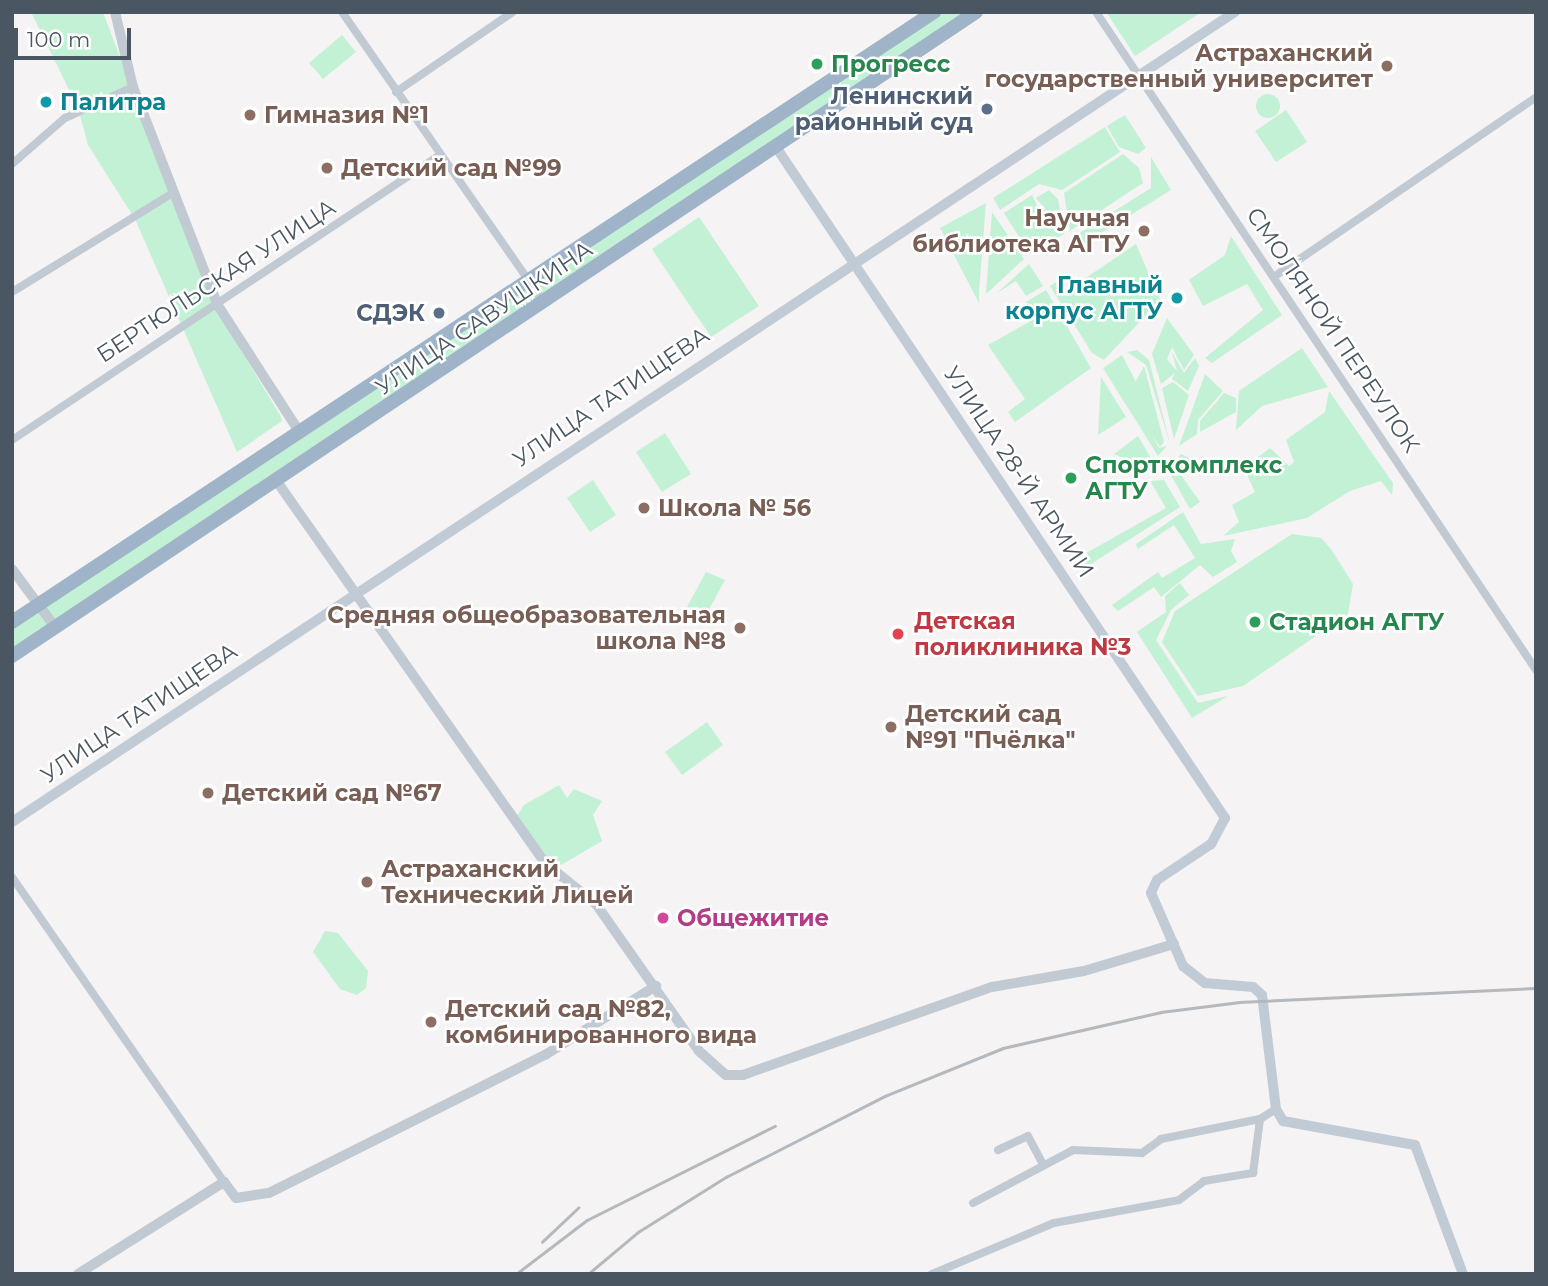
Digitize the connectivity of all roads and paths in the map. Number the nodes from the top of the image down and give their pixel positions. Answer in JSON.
{"nodes":[{"id":1,"x":115,"y":12,"type":"edge"},
{"id":2,"x":342,"y":12,"type":"edge"},
{"id":3,"x":513,"y":12,"type":"edge"},
{"id":4,"x":934,"y":12,"type":"edge"},
{"id":5,"x":976,"y":12,"type":"edge"},
{"id":6,"x":1096,"y":12,"type":"edge"},
{"id":7,"x":1235,"y":12,"type":"edge"},
{"id":8,"x":1139,"y":75,"type":"junction"},
{"id":9,"x":133,"y":87,"type":"junction"},
{"id":10,"x":396,"y":92,"type":"junction"},
{"id":11,"x":1536,"y":97,"type":"edge"},
{"id":12,"x":778,"y":150,"type":"junction"},
{"id":13,"x":440,"y":155,"type":"junction"},
{"id":14,"x":12,"y":164,"type":"edge"},
{"id":15,"x":173,"y":193,"type":"junction"},
{"id":16,"x":853,"y":261,"type":"junction"},
{"id":17,"x":1275,"y":276,"type":"junction"},
{"id":18,"x":530,"y":283,"type":"junction"},
{"id":19,"x":12,"y":292,"type":"edge"},
{"id":20,"x":217,"y":304,"type":"junction"},
{"id":21,"x":545,"y":305,"type":"junction"},
{"id":22,"x":299,"y":431,"type":"junction"},
{"id":23,"x":12,"y":440,"type":"edge"},
{"id":24,"x":278,"y":483,"type":"junction"},
{"id":25,"x":12,"y":569,"type":"edge"},
{"id":26,"x":353,"y":594,"type":"junction"},
{"id":27,"x":38,"y":605,"type":"junction"},
{"id":28,"x":12,"y":622,"type":"edge"},
{"id":29,"x":55,"y":627,"type":"junction"},
{"id":30,"x":12,"y":656,"type":"edge"},
{"id":31,"x":1536,"y":670,"type":"edge"},
{"id":32,"x":12,"y":822,"type":"edge"},
{"id":33,"x":12,"y":877,"type":"edge"},
{"id":34,"x":1174,"y":944,"type":"junction"},
{"id":35,"x":656,"y":986,"type":"junction"},
{"id":36,"x":1276,"y":1110,"type":"junction"},
{"id":37,"x":1260,"y":1119,"type":"junction"},
{"id":38,"x":998,"y":1150,"type":"dead end"},
{"id":39,"x":1043,"y":1164,"type":"junction"},
{"id":40,"x":223,"y":1182,"type":"junction"},
{"id":41,"x":973,"y":1203,"type":"dead end"},
{"id":42,"x":78,"y":1274,"type":"edge"},
{"id":43,"x":932,"y":1274,"type":"edge"},
{"id":44,"x":1463,"y":1274,"type":"edge"}],
"edges":[{"from":1,"to":9,"type":"street"},
{"from":2,"to":10,"type":"street"},
{"from":3,"to":10,"type":"street"},
{"from":4,"to":18,"type":"highway","name":"УЛИЦА САВУШКИНА"},
{"from":5,"to":12,"type":"highway","name":"УЛИЦА САВУШКИНА"},
{"from":6,"to":8,"type":"street","name":"СМОЛЯНОЙ ПЕРЕУЛОК"},
{"from":7,"to":8,"type":"main road","name":"УЛИЦА ТАТИЩЕВА"},
{"from":8,"to":16,"type":"main road","name":"УЛИЦА ТАТИЩЕВА"},
{"from":8,"to":17,"type":"street","name":"СМОЛЯНОЙ ПЕРЕУЛОК"},
{"from":9,"to":14,"type":"street"},
{"from":9,"to":15,"type":"street"},
{"from":10,"to":13,"type":"street"},
{"from":11,"to":17,"type":"street"},
{"from":12,"to":16,"type":"main road","name":"УЛИЦА 28-Й АРМИИ"},
{"from":12,"to":21,"type":"highway","name":"УЛИЦА САВУШКИНА"},
{"from":13,"to":18,"type":"street"},
{"from":13,"to":20,"type":"street","name":"БЕРТЮЛЬСКАЯ УЛИЦА"},
{"from":15,"to":19,"type":"street"},
{"from":15,"to":20,"type":"street"},
{"from":16,"to":26,"type":"main road","name":"УЛИЦА ТАТИЩЕВА"},
{"from":16,"to":34,"type":"main road","name":"УЛИЦА 28-Й АРМИИ"},
{"from":17,"to":31,"type":"street","name":"СМОЛЯНОЙ ПЕРЕУЛОК"},
{"from":18,"to":21,"type":"street"},
{"from":18,"to":22,"type":"highway","name":"УЛИЦА САВУШКИНА"},
{"from":20,"to":22,"type":"street"},
{"from":20,"to":23,"type":"street","name":"БЕРТЮЛЬСКАЯ УЛИЦА"},
{"from":21,"to":24,"type":"highway","name":"УЛИЦА САВУШКИНА"},
{"from":22,"to":27,"type":"highway","name":"УЛИЦА САВУШКИНА"},
{"from":24,"to":26,"type":"street"},
{"from":24,"to":29,"type":"highway","name":"УЛИЦА САВУШКИНА"},
{"from":25,"to":27,"type":"street"},
{"from":26,"to":32,"type":"main road","name":"УЛИЦА ТАТИЩЕВА"},
{"from":26,"to":35,"type":"street"},
{"from":27,"to":28,"type":"highway","name":"УЛИЦА САВУШКИНА"},
{"from":27,"to":29,"type":"street"},
{"from":29,"to":30,"type":"highway","name":"УЛИЦА САВУШКИНА"},
{"from":33,"to":40,"type":"street"},
{"from":34,"to":35,"type":"street"},
{"from":34,"to":36,"type":"main road"},
{"from":35,"to":40,"type":"street"},
{"from":36,"to":37,"type":"street"},
{"from":36,"to":44,"type":"main road"},
{"from":37,"to":39,"type":"street"},
{"from":37,"to":43,"type":"street"},
{"from":38,"to":39,"type":"street"},
{"from":39,"to":41,"type":"street"},
{"from":40,"to":42,"type":"street"}]}
